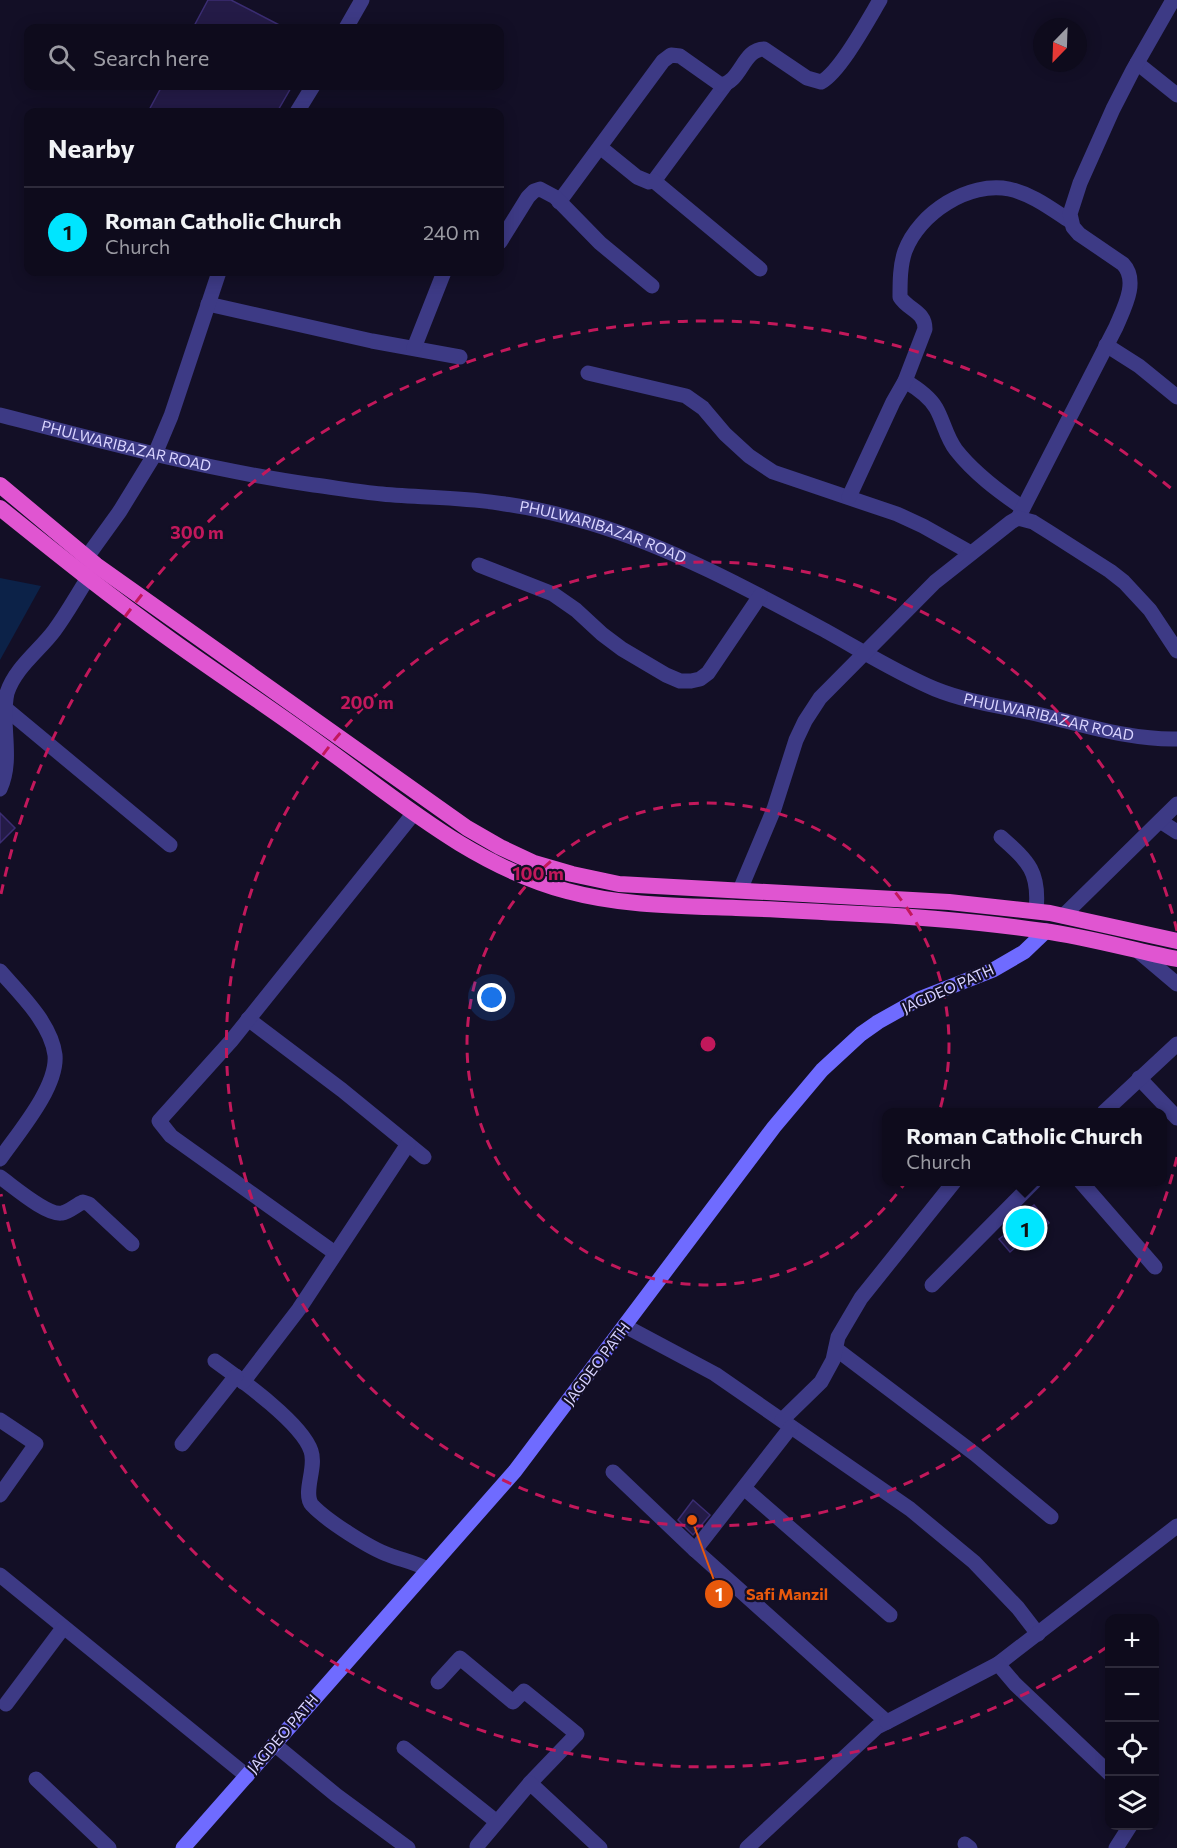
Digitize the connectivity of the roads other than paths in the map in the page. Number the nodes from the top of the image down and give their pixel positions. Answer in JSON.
{"nodes":[{"id":1,"x":362,"y":0,"type":"edge"},
{"id":2,"x":880,"y":0,"type":"edge"},
{"id":3,"x":1173,"y":0,"type":"edge"},
{"id":4,"x":348,"y":24,"type":"edge"},
{"id":5,"x":1137,"y":63,"type":"junction"},
{"id":6,"x":725,"y":85,"type":"junction"},
{"id":7,"x":311,"y":90,"type":"edge"},
{"id":8,"x":1177,"y":95,"type":"edge"},
{"id":9,"x":299,"y":108,"type":"edge"},
{"id":10,"x":600,"y":147,"type":"junction"},
{"id":11,"x":654,"y":181,"type":"junction"},
{"id":12,"x":559,"y":201,"type":"junction"},
{"id":13,"x":1070,"y":221,"type":"junction"},
{"id":14,"x":504,"y":235,"type":"edge"},
{"id":15,"x":760,"y":269,"type":"dead end"},
{"id":16,"x":218,"y":276,"type":"edge"},
{"id":17,"x":442,"y":276,"type":"edge"},
{"id":18,"x":652,"y":286,"type":"dead end"},
{"id":19,"x":208,"y":304,"type":"junction"},
{"id":20,"x":1106,"y":345,"type":"junction"},
{"id":21,"x":414,"y":348,"type":"junction"},
{"id":22,"x":460,"y":357,"type":"dead end"},
{"id":23,"x":588,"y":373,"type":"dead end"},
{"id":24,"x":905,"y":381,"type":"junction"},
{"id":25,"x":1177,"y":397,"type":"edge"},
{"id":26,"x":0,"y":415,"type":"edge"},
{"id":27,"x":154,"y":454,"type":"junction"},
{"id":28,"x":0,"y":485,"type":"edge"},
{"id":29,"x":849,"y":497,"type":"junction"},
{"id":30,"x":0,"y":508,"type":"edge"},
{"id":31,"x":1020,"y":513,"type":"junction"},
{"id":32,"x":971,"y":553,"type":"junction"},
{"id":33,"x":479,"y":565,"type":"dead end"},
{"id":34,"x":87,"y":568,"type":"junction"},
{"id":35,"x":760,"y":596,"type":"junction"},
{"id":36,"x":143,"y":597,"type":"junction"},
{"id":37,"x":132,"y":611,"type":"junction"},
{"id":38,"x":1177,"y":651,"type":"edge"},
{"id":39,"x":866,"y":654,"type":"junction"},
{"id":40,"x":240,"y":667,"type":"junction"},
{"id":41,"x":229,"y":681,"type":"junction"},
{"id":42,"x":5,"y":708,"type":"junction"},
{"id":43,"x":1177,"y":739,"type":"edge"},
{"id":44,"x":3,"y":750,"type":"edge"},
{"id":45,"x":0,"y":789,"type":"edge"},
{"id":46,"x":1177,"y":804,"type":"edge"},
{"id":47,"x":414,"y":813,"type":"junction"},
{"id":48,"x":1160,"y":821,"type":"junction"},
{"id":49,"x":1177,"y":832,"type":"edge"},
{"id":50,"x":1002,"y":837,"type":"dead end"},
{"id":51,"x":170,"y":844,"type":"dead end"},
{"id":52,"x":740,"y":890,"type":"junction"},
{"id":53,"x":796,"y":893,"type":"junction"},
{"id":54,"x":797,"y":911,"type":"junction"},
{"id":55,"x":1036,"y":911,"type":"junction"},
{"id":56,"x":1063,"y":916,"type":"junction"},
{"id":57,"x":1046,"y":931,"type":"junction"},
{"id":58,"x":1177,"y":941,"type":"edge"},
{"id":59,"x":1138,"y":951,"type":"junction"},
{"id":60,"x":1177,"y":959,"type":"edge"},
{"id":61,"x":0,"y":971,"type":"edge"},
{"id":62,"x":1177,"y":984,"type":"edge"},
{"id":63,"x":248,"y":1019,"type":"junction"},
{"id":64,"x":1177,"y":1044,"type":"edge"},
{"id":65,"x":1139,"y":1078,"type":"junction"},
{"id":66,"x":1109,"y":1108,"type":"edge"},
{"id":67,"x":1177,"y":1118,"type":"edge"},
{"id":68,"x":408,"y":1144,"type":"junction"},
{"id":69,"x":424,"y":1157,"type":"dead end"},
{"id":70,"x":0,"y":1159,"type":"edge"},
{"id":71,"x":0,"y":1177,"type":"edge"},
{"id":72,"x":951,"y":1186,"type":"edge"},
{"id":73,"x":1031,"y":1186,"type":"edge"},
{"id":74,"x":1084,"y":1186,"type":"edge"},
{"id":75,"x":132,"y":1244,"type":"dead end"},
{"id":76,"x":335,"y":1253,"type":"junction"},
{"id":77,"x":1155,"y":1267,"type":"dead end"},
{"id":78,"x":932,"y":1285,"type":"dead end"},
{"id":79,"x":625,"y":1326,"type":"junction"},
{"id":80,"x":836,"y":1349,"type":"junction"},
{"id":81,"x":215,"y":1361,"type":"dead end"},
{"id":82,"x":240,"y":1379,"type":"junction"},
{"id":83,"x":0,"y":1420,"type":"edge"},
{"id":84,"x":787,"y":1424,"type":"junction"},
{"id":85,"x":182,"y":1444,"type":"dead end"},
{"id":86,"x":613,"y":1472,"type":"dead end"},
{"id":87,"x":744,"y":1488,"type":"junction"},
{"id":88,"x":0,"y":1495,"type":"edge"},
{"id":89,"x":1051,"y":1517,"type":"dead end"},
{"id":90,"x":1177,"y":1526,"type":"edge"},
{"id":91,"x":695,"y":1550,"type":"junction"},
{"id":92,"x":427,"y":1569,"type":"junction"},
{"id":93,"x":0,"y":1575,"type":"edge"},
{"id":94,"x":890,"y":1615,"type":"dead end"},
{"id":95,"x":63,"y":1628,"type":"junction"},
{"id":96,"x":1038,"y":1634,"type":"junction"},
{"id":97,"x":998,"y":1664,"type":"junction"},
{"id":98,"x":438,"y":1682,"type":"dead end"},
{"id":99,"x":6,"y":1704,"type":"dead end"},
{"id":100,"x":887,"y":1722,"type":"junction"},
{"id":101,"x":274,"y":1744,"type":"junction"},
{"id":102,"x":404,"y":1748,"type":"dead end"},
{"id":103,"x":1105,"y":1769,"type":"edge"},
{"id":104,"x":247,"y":1776,"type":"junction"},
{"id":105,"x":36,"y":1779,"type":"dead end"},
{"id":106,"x":530,"y":1783,"type":"junction"},
{"id":107,"x":497,"y":1822,"type":"junction"},
{"id":108,"x":1127,"y":1830,"type":"edge"},
{"id":109,"x":477,"y":1846,"type":"dead end"},
{"id":110,"x":108,"y":1848,"type":"edge"},
{"id":111,"x":183,"y":1848,"type":"edge"},
{"id":112,"x":408,"y":1848,"type":"edge"},
{"id":113,"x":600,"y":1848,"type":"edge"},
{"id":114,"x":747,"y":1848,"type":"edge"},
{"id":115,"x":1116,"y":1848,"type":"edge"}],
"edges":[{"from":1,"to":4,"type":"street"},
{"from":2,"to":6,"type":"street"},
{"from":3,"to":5,"type":"street"},
{"from":5,"to":8,"type":"street"},
{"from":5,"to":13,"type":"street"},
{"from":6,"to":10,"type":"street"},
{"from":6,"to":11,"type":"street"},
{"from":7,"to":9,"type":"street"},
{"from":10,"to":11,"type":"street"},
{"from":10,"to":12,"type":"street"},
{"from":11,"to":15,"type":"street"},
{"from":12,"to":14,"type":"street"},
{"from":12,"to":18,"type":"street"},
{"from":13,"to":20,"type":"street"},
{"from":13,"to":24,"type":"street"},
{"from":16,"to":19,"type":"street"},
{"from":17,"to":21,"type":"street"},
{"from":19,"to":21,"type":"street"},
{"from":19,"to":27,"type":"street"},
{"from":20,"to":25,"type":"street"},
{"from":20,"to":31,"type":"street"},
{"from":21,"to":22,"type":"street"},
{"from":23,"to":29,"type":"street"},
{"from":24,"to":29,"type":"street"},
{"from":24,"to":31,"type":"street"},
{"from":26,"to":27,"type":"street","name":"PHULWARIBAZAR ROAD"},
{"from":27,"to":34,"type":"street"},
{"from":27,"to":35,"type":"street","name":"PHULWARIBAZAR ROAD"},
{"from":28,"to":34,"type":"highway"},
{"from":29,"to":32,"type":"street"},
{"from":30,"to":34,"type":"highway"},
{"from":31,"to":32,"type":"street"},
{"from":31,"to":38,"type":"street"},
{"from":32,"to":39,"type":"street"},
{"from":33,"to":35,"type":"street"},
{"from":34,"to":36,"type":"highway"},
{"from":34,"to":37,"type":"highway"},
{"from":34,"to":42,"type":"street"},
{"from":35,"to":39,"type":"street","name":"PHULWARIBAZAR ROAD"},
{"from":36,"to":37,"type":"highway"},
{"from":36,"to":40,"type":"highway"},
{"from":37,"to":41,"type":"highway"},
{"from":39,"to":43,"type":"street","name":"PHULWARIBAZAR ROAD"},
{"from":39,"to":52,"type":"street"},
{"from":40,"to":41,"type":"highway"},
{"from":40,"to":52,"type":"highway"},
{"from":41,"to":47,"type":"highway"},
{"from":42,"to":44,"type":"street"},
{"from":42,"to":51,"type":"street"},
{"from":44,"to":45,"type":"street"},
{"from":46,"to":48,"type":"street"},
{"from":47,"to":54,"type":"highway"},
{"from":47,"to":63,"type":"street"},
{"from":48,"to":49,"type":"street"},
{"from":48,"to":56,"type":"street"},
{"from":50,"to":55,"type":"street"},
{"from":52,"to":53,"type":"highway"},
{"from":53,"to":54,"type":"highway"},
{"from":53,"to":55,"type":"highway"},
{"from":54,"to":57,"type":"highway"},
{"from":55,"to":56,"type":"highway"},
{"from":56,"to":58,"type":"highway"},
{"from":57,"to":59,"type":"highway"},
{"from":57,"to":79,"type":"main road","name":"JAGDEO PATH"},
{"from":59,"to":60,"type":"highway"},
{"from":59,"to":62,"type":"street"},
{"from":61,"to":70,"type":"street"},
{"from":63,"to":68,"type":"street"},
{"from":63,"to":76,"type":"street"},
{"from":64,"to":65,"type":"street"},
{"from":65,"to":66,"type":"street"},
{"from":65,"to":67,"type":"street"},
{"from":68,"to":69,"type":"street"},
{"from":68,"to":76,"type":"street"},
{"from":71,"to":75,"type":"street"},
{"from":72,"to":80,"type":"street"},
{"from":73,"to":78,"type":"street"},
{"from":74,"to":77,"type":"street"},
{"from":76,"to":82,"type":"street"},
{"from":79,"to":84,"type":"street"},
{"from":79,"to":92,"type":"main road","name":"JAGDEO PATH"},
{"from":80,"to":84,"type":"street"},
{"from":80,"to":89,"type":"street"},
{"from":81,"to":82,"type":"street"},
{"from":82,"to":85,"type":"street"},
{"from":82,"to":92,"type":"street"},
{"from":83,"to":88,"type":"street"},
{"from":84,"to":87,"type":"street"},
{"from":84,"to":96,"type":"street"},
{"from":86,"to":91,"type":"street"},
{"from":87,"to":91,"type":"street"},
{"from":87,"to":94,"type":"street"},
{"from":90,"to":96,"type":"street"},
{"from":91,"to":100,"type":"street"},
{"from":92,"to":101,"type":"main road","name":"JAGDEO PATH"},
{"from":93,"to":95,"type":"street"},
{"from":95,"to":99,"type":"street"},
{"from":95,"to":104,"type":"street"},
{"from":96,"to":97,"type":"street"},
{"from":97,"to":100,"type":"street"},
{"from":97,"to":103,"type":"street"},
{"from":98,"to":106,"type":"street"},
{"from":100,"to":114,"type":"street"},
{"from":101,"to":104,"type":"main road","name":"JAGDEO PATH"},
{"from":101,"to":112,"type":"street"},
{"from":102,"to":107,"type":"street"},
{"from":104,"to":111,"type":"main road","name":"JAGDEO PATH"},
{"from":105,"to":110,"type":"street"},
{"from":106,"to":107,"type":"street"},
{"from":106,"to":113,"type":"street"},
{"from":107,"to":109,"type":"street"},
{"from":108,"to":115,"type":"street"}]}
